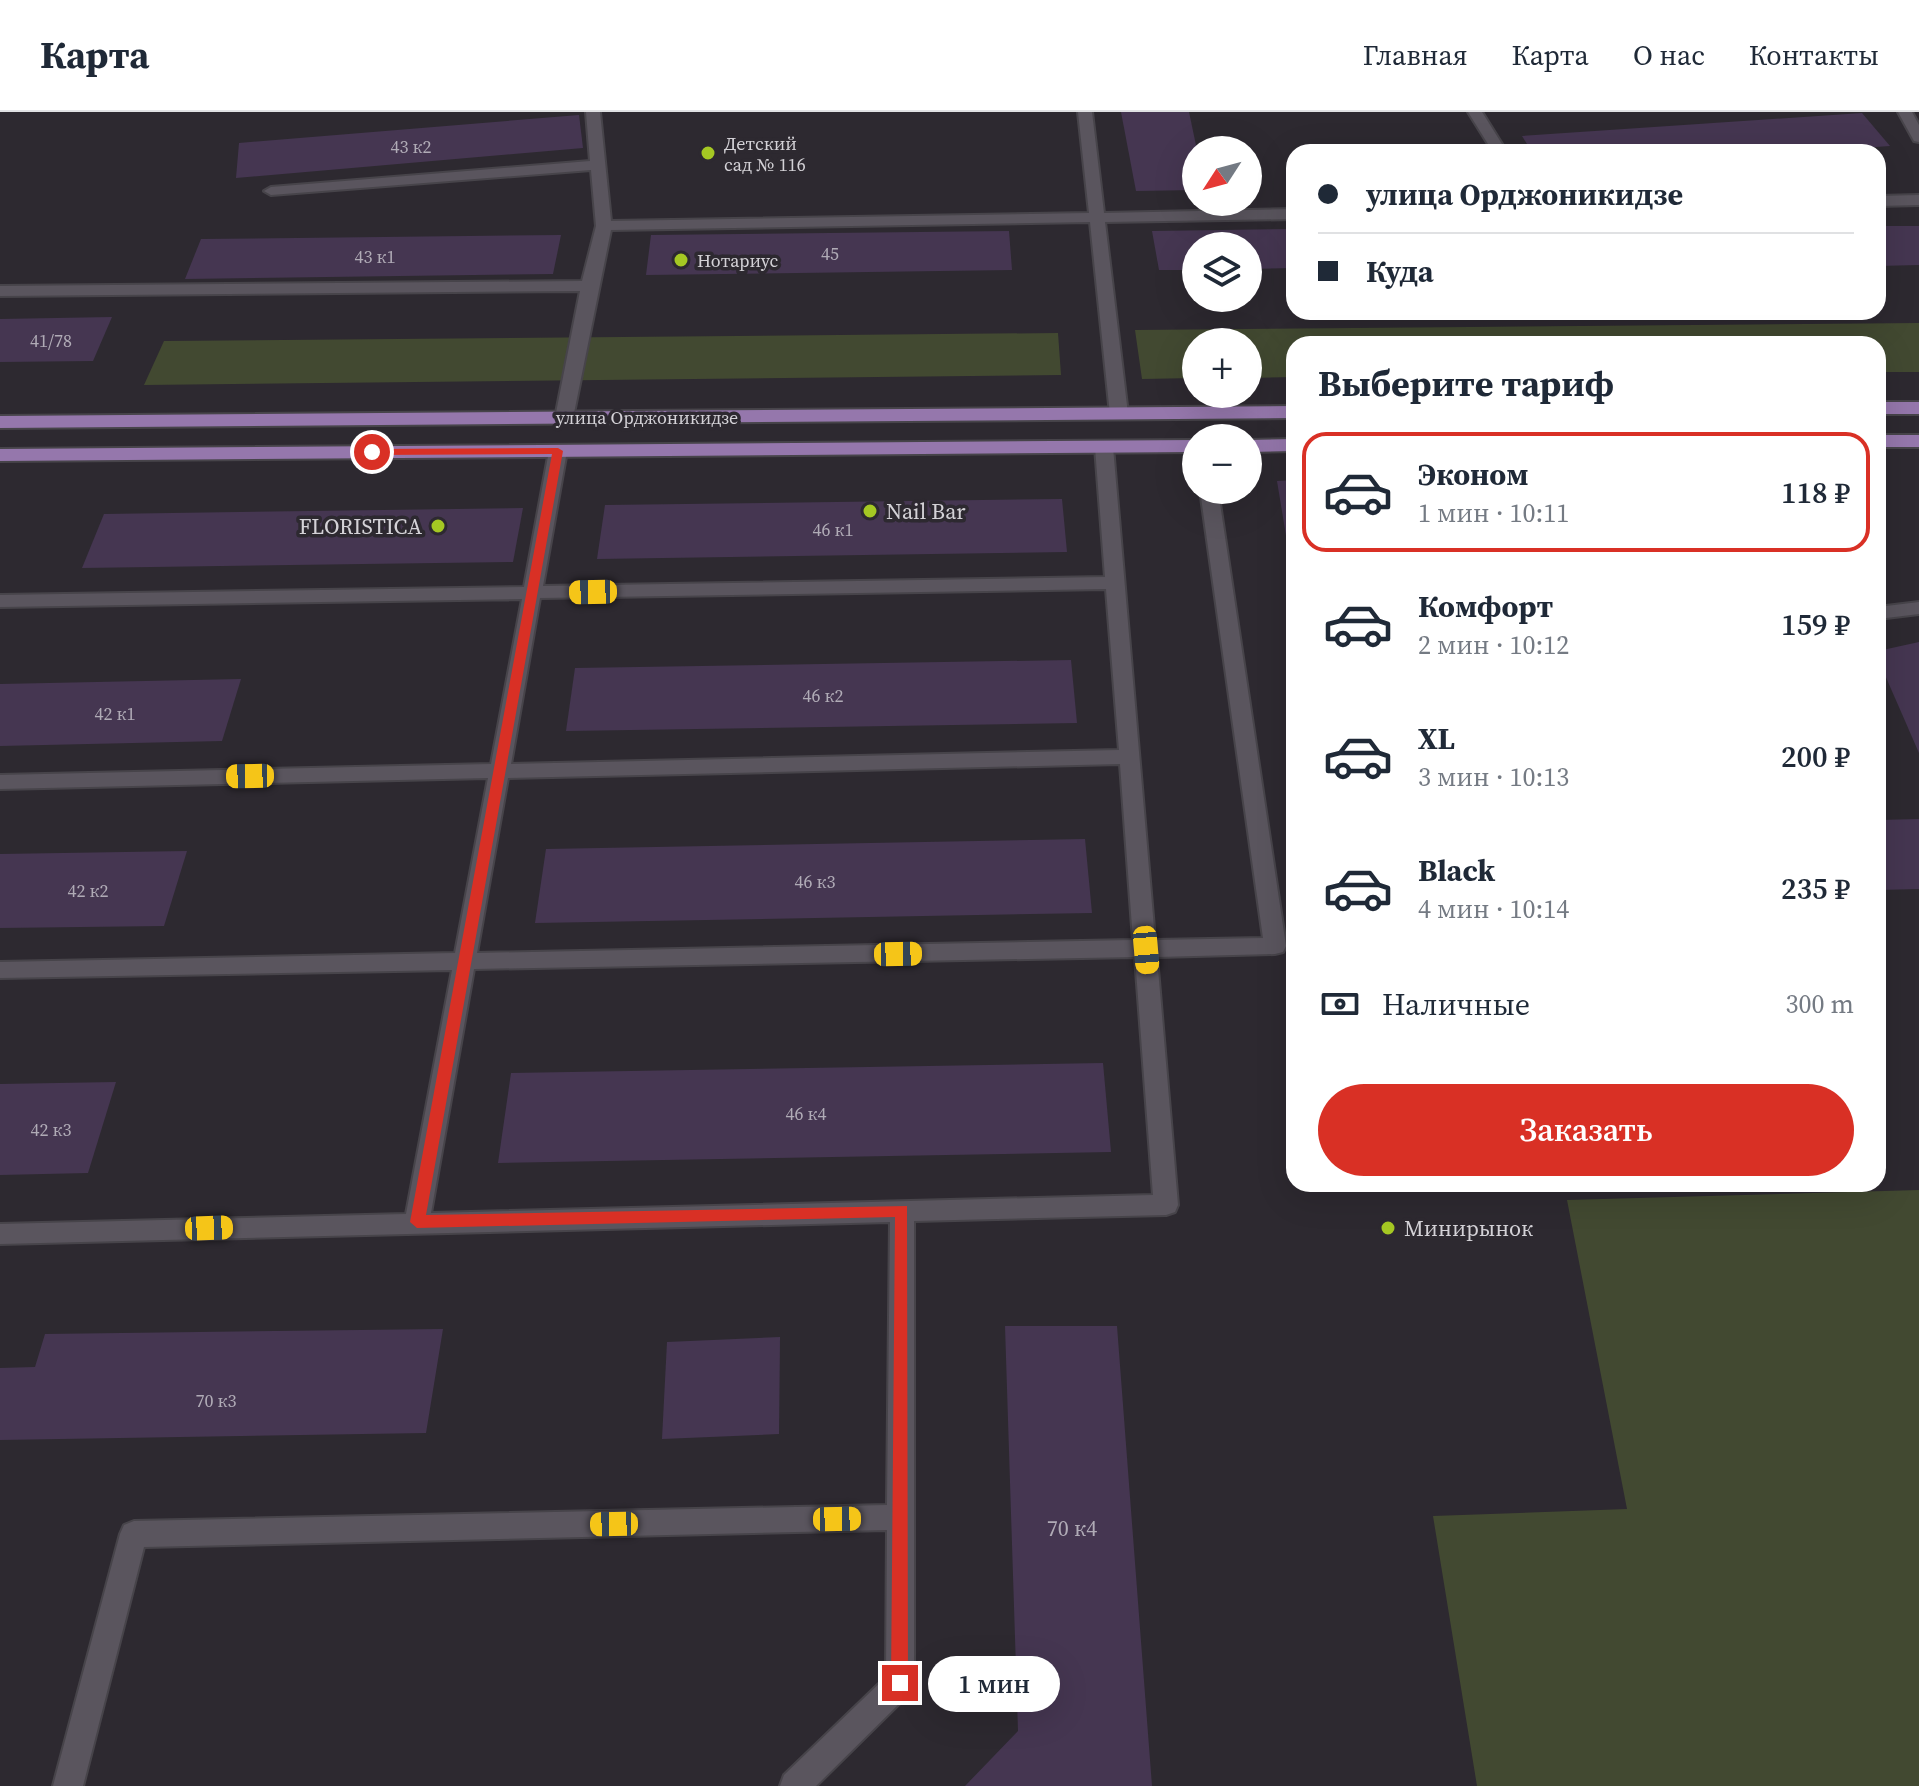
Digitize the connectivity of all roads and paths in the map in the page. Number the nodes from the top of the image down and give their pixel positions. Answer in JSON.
{"nodes":[{"id":1,"x":593,"y":112,"type":"edge"},
{"id":2,"x":1085,"y":112,"type":"edge"},
{"id":3,"x":1475,"y":112,"type":"edge"},
{"id":4,"x":1905,"y":112,"type":"edge"},
{"id":5,"x":1919,"y":138,"type":"edge"},
{"id":6,"x":1495,"y":144,"type":"edge"},
{"id":7,"x":600,"y":165,"type":"junction"},
{"id":8,"x":271,"y":191,"type":"dead end"},
{"id":9,"x":1919,"y":200,"type":"edge"},
{"id":10,"x":1886,"y":201,"type":"edge"},
{"id":11,"x":1286,"y":214,"type":"edge"},
{"id":12,"x":1097,"y":218,"type":"junction"},
{"id":13,"x":604,"y":226,"type":"junction"},
{"id":14,"x":589,"y":286,"type":"junction"},
{"id":15,"x":0,"y":291,"type":"edge"},
{"id":16,"x":1886,"y":408,"type":"edge"},
{"id":17,"x":1919,"y":408,"type":"edge"},
{"id":18,"x":1286,"y":412,"type":"edge"},
{"id":19,"x":1119,"y":414,"type":"junction"},
{"id":20,"x":564,"y":418,"type":"junction"},
{"id":21,"x":0,"y":422,"type":"edge"},
{"id":22,"x":1886,"y":441,"type":"edge"},
{"id":23,"x":1919,"y":441,"type":"edge"},
{"id":24,"x":1286,"y":445,"type":"edge"},
{"id":25,"x":1182,"y":446,"type":"edge"},
{"id":26,"x":1262,"y":446,"type":"edge"},
{"id":27,"x":1104,"y":447,"type":"junction"},
{"id":28,"x":558,"y":451,"type":"junction"},
{"id":29,"x":0,"y":455,"type":"edge"},
{"id":30,"x":1211,"y":504,"type":"edge"},
{"id":31,"x":1116,"y":583,"type":"junction"},
{"id":32,"x":531,"y":593,"type":"junction"},
{"id":33,"x":0,"y":601,"type":"edge"},
{"id":34,"x":1919,"y":608,"type":"edge"},
{"id":35,"x":1886,"y":612,"type":"edge"},
{"id":36,"x":1130,"y":757,"type":"junction"},
{"id":37,"x":500,"y":771,"type":"junction"},
{"id":38,"x":0,"y":782,"type":"edge"},
{"id":39,"x":1146,"y":950,"type":"junction"},
{"id":40,"x":465,"y":962,"type":"junction"},
{"id":41,"x":0,"y":970,"type":"edge"},
{"id":42,"x":902,"y":1210,"type":"junction"},
{"id":43,"x":417,"y":1222,"type":"junction"},
{"id":44,"x":0,"y":1234,"type":"edge"},
{"id":45,"x":901,"y":1517,"type":"junction"},
{"id":46,"x":68,"y":1786,"type":"edge"},
{"id":47,"x":795,"y":1786,"type":"edge"}],
"edges":[{"from":1,"to":7,"type":"lane"},
{"from":2,"to":12,"type":"lane"},
{"from":3,"to":6,"type":"lane"},
{"from":4,"to":5,"type":"lane"},
{"from":7,"to":8,"type":"lane"},
{"from":7,"to":13,"type":"lane"},
{"from":9,"to":10,"type":"lane"},
{"from":11,"to":12,"type":"lane"},
{"from":12,"to":13,"type":"lane"},
{"from":12,"to":19,"type":"lane"},
{"from":13,"to":14,"type":"lane"},
{"from":14,"to":15,"type":"lane"},
{"from":14,"to":20,"type":"lane"},
{"from":16,"to":17,"type":"main road"},
{"from":18,"to":19,"type":"main road","name":"улица Орджоникидзе"},
{"from":19,"to":20,"type":"main road","name":"улица Орджоникидзе"},
{"from":20,"to":21,"type":"main road","name":"улица Орджоникидзе"},
{"from":22,"to":23,"type":"main road"},
{"from":24,"to":26,"type":"main road"},
{"from":25,"to":27,"type":"main road","name":"улица Орджоникидзе"},
{"from":27,"to":28,"type":"main road","name":"улица Орджоникидзе"},
{"from":27,"to":31,"type":"lane"},
{"from":28,"to":29,"type":"main road","name":"улица Орджоникидзе"},
{"from":28,"to":32,"type":"lane"},
{"from":30,"to":39,"type":"lane"},
{"from":31,"to":32,"type":"lane"},
{"from":31,"to":36,"type":"lane"},
{"from":32,"to":33,"type":"lane"},
{"from":32,"to":37,"type":"lane"},
{"from":34,"to":35,"type":"lane"},
{"from":36,"to":37,"type":"lane"},
{"from":36,"to":39,"type":"lane"},
{"from":37,"to":38,"type":"lane"},
{"from":37,"to":40,"type":"lane"},
{"from":39,"to":40,"type":"lane"},
{"from":39,"to":42,"type":"lane"},
{"from":40,"to":41,"type":"lane"},
{"from":40,"to":43,"type":"lane"},
{"from":42,"to":43,"type":"lane"},
{"from":42,"to":45,"type":"lane"},
{"from":43,"to":44,"type":"lane"},
{"from":45,"to":46,"type":"lane"},
{"from":45,"to":47,"type":"lane"}]}
